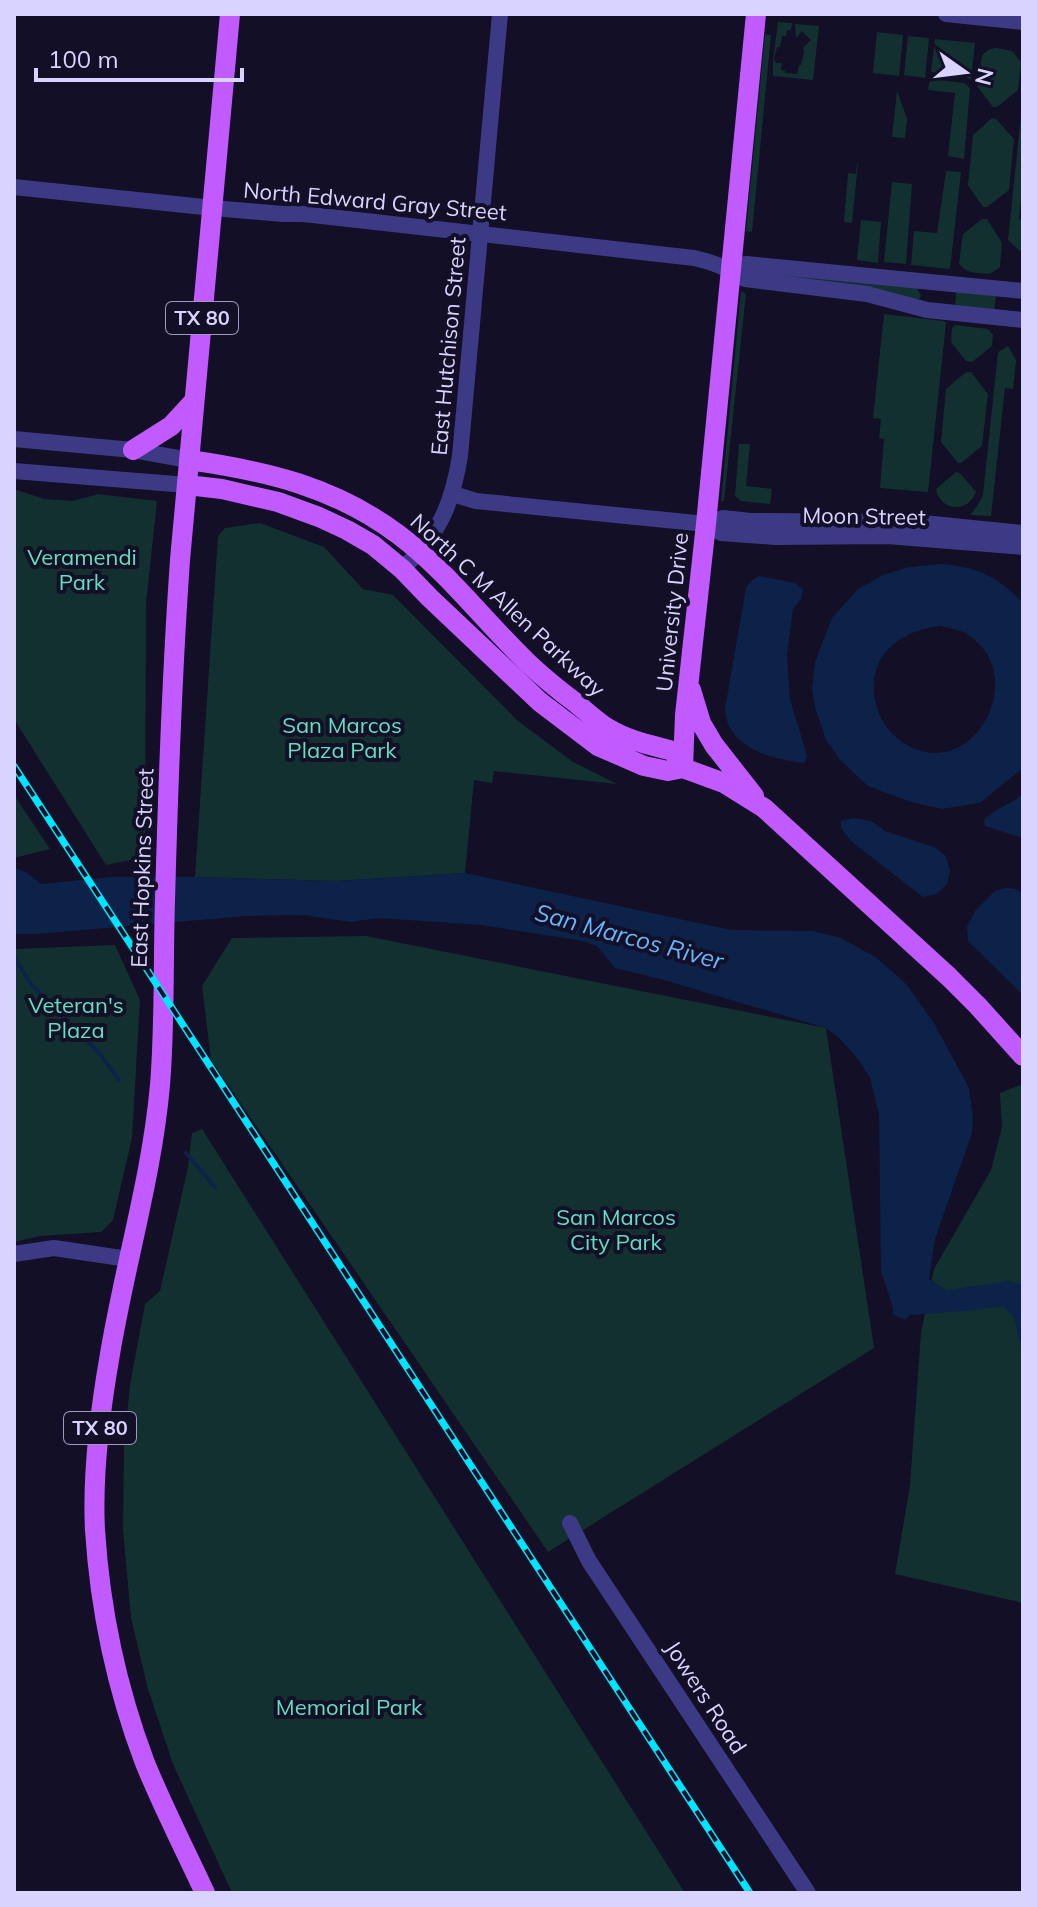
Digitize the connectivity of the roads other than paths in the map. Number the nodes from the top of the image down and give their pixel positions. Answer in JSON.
{"nodes":[{"id":1,"x":230,"y":14,"type":"edge"},
{"id":2,"x":500,"y":14,"type":"edge"},
{"id":3,"x":756,"y":14,"type":"edge"},
{"id":4,"x":946,"y":14,"type":"edge"},
{"id":5,"x":1006,"y":17,"type":"edge"},
{"id":6,"x":1023,"y":22,"type":"edge"},
{"id":7,"x":14,"y":187,"type":"edge"},
{"id":8,"x":213,"y":208,"type":"junction"},
{"id":9,"x":480,"y":233,"type":"junction"},
{"id":10,"x":730,"y":269,"type":"junction"},
{"id":11,"x":927,"y":281,"type":"junction"},
{"id":12,"x":1023,"y":291,"type":"edge"},
{"id":13,"x":927,"y":310,"type":"junction"},
{"id":14,"x":1023,"y":320,"type":"edge"},
{"id":15,"x":194,"y":401,"type":"junction"},
{"id":16,"x":14,"y":439,"type":"edge"},
{"id":17,"x":133,"y":450,"type":"junction"},
{"id":18,"x":189,"y":460,"type":"junction"},
{"id":19,"x":14,"y":471,"type":"edge"},
{"id":20,"x":187,"y":485,"type":"junction"},
{"id":21,"x":453,"y":494,"type":"junction"},
{"id":22,"x":329,"y":495,"type":"junction"},
{"id":23,"x":319,"y":517,"type":"junction"},
{"id":24,"x":706,"y":524,"type":"junction"},
{"id":25,"x":1023,"y":533,"type":"edge"},
{"id":26,"x":1023,"y":547,"type":"edge"},
{"id":27,"x":420,"y":552,"type":"junction"},
{"id":28,"x":402,"y":569,"type":"junction"},
{"id":29,"x":481,"y":613,"type":"junction"},
{"id":30,"x":463,"y":629,"type":"junction"},
{"id":31,"x":688,"y":682,"type":"junction"},
{"id":32,"x":683,"y":768,"type":"junction"},
{"id":33,"x":764,"y":808,"type":"junction"},
{"id":34,"x":1023,"y":1056,"type":"edge"},
{"id":35,"x":14,"y":1254,"type":"edge"},
{"id":36,"x":128,"y":1259,"type":"junction"},
{"id":37,"x":570,"y":1523,"type":"dead end"},
{"id":38,"x":205,"y":1893,"type":"edge"},
{"id":39,"x":808,"y":1893,"type":"edge"}],
"edges":[{"from":1,"to":8,"type":"main road","name":"East Hopkins Street","number":"TX 80"},
{"from":2,"to":9,"type":"street","name":"East Hutchison Street"},
{"from":3,"to":10,"type":"main road","name":"University Drive"},
{"from":4,"to":5,"type":"street"},
{"from":5,"to":6,"type":"street"},
{"from":7,"to":8,"type":"street","name":"North Edward Gray Street"},
{"from":8,"to":9,"type":"street","name":"North Edward Gray Street"},
{"from":8,"to":15,"type":"main road","name":"East Hopkins Street","number":"TX 80"},
{"from":9,"to":10,"type":"street","name":"North Edward Gray Street"},
{"from":9,"to":21,"type":"street","name":"East Hutchison Street"},
{"from":10,"to":11,"type":"street"},
{"from":10,"to":13,"type":"street","name":"North Edward Gray Street"},
{"from":10,"to":24,"type":"main road","name":"University Drive"},
{"from":11,"to":12,"type":"street"},
{"from":11,"to":13,"type":"street"},
{"from":13,"to":14,"type":"street","name":"North Edward Gray Street"},
{"from":15,"to":17,"type":"main road"},
{"from":15,"to":18,"type":"main road","name":"East Hopkins Street","number":"TX 80"},
{"from":16,"to":17,"type":"street","name":"North C M Allen Parkway"},
{"from":17,"to":18,"type":"street","name":"North C M Allen Parkway"},
{"from":18,"to":20,"type":"main road","name":"East Hopkins Street","number":"TX 80"},
{"from":18,"to":22,"type":"main road","name":"North C M Allen Parkway"},
{"from":19,"to":20,"type":"street","name":"North C M Allen Parkway"},
{"from":20,"to":23,"type":"main road","name":"North C M Allen Parkway"},
{"from":20,"to":36,"type":"main road","name":"East Hopkins Street","number":"TX 80"},
{"from":21,"to":24,"type":"street","name":"Moon Street"},
{"from":21,"to":27,"type":"street","name":"East Hutchison Street"},
{"from":22,"to":23,"type":"main road"},
{"from":22,"to":27,"type":"main road","name":"North C M Allen Parkway"},
{"from":23,"to":28,"type":"main road","name":"North C M Allen Parkway"},
{"from":24,"to":25,"type":"street","name":"Moon Street"},
{"from":24,"to":26,"type":"street","name":"Moon Street"},
{"from":24,"to":31,"type":"main road","name":"University Drive"},
{"from":27,"to":28,"type":"street","name":"East Hutchison Street"},
{"from":27,"to":29,"type":"main road","name":"North C M Allen Parkway"},
{"from":28,"to":30,"type":"main road","name":"North C M Allen Parkway"},
{"from":29,"to":30,"type":"main road"},
{"from":29,"to":32,"type":"main road","name":"North C M Allen Parkway"},
{"from":30,"to":32,"type":"main road","name":"North C M Allen Parkway"},
{"from":31,"to":32,"type":"main road","name":"University Drive"},
{"from":31,"to":33,"type":"main road"},
{"from":32,"to":33,"type":"main road"},
{"from":33,"to":34,"type":"main road"},
{"from":35,"to":36,"type":"street"},
{"from":36,"to":38,"type":"main road","name":"East Hopkins Street","number":"TX 80"},
{"from":37,"to":39,"type":"street","name":"Jowers Road"}]}
